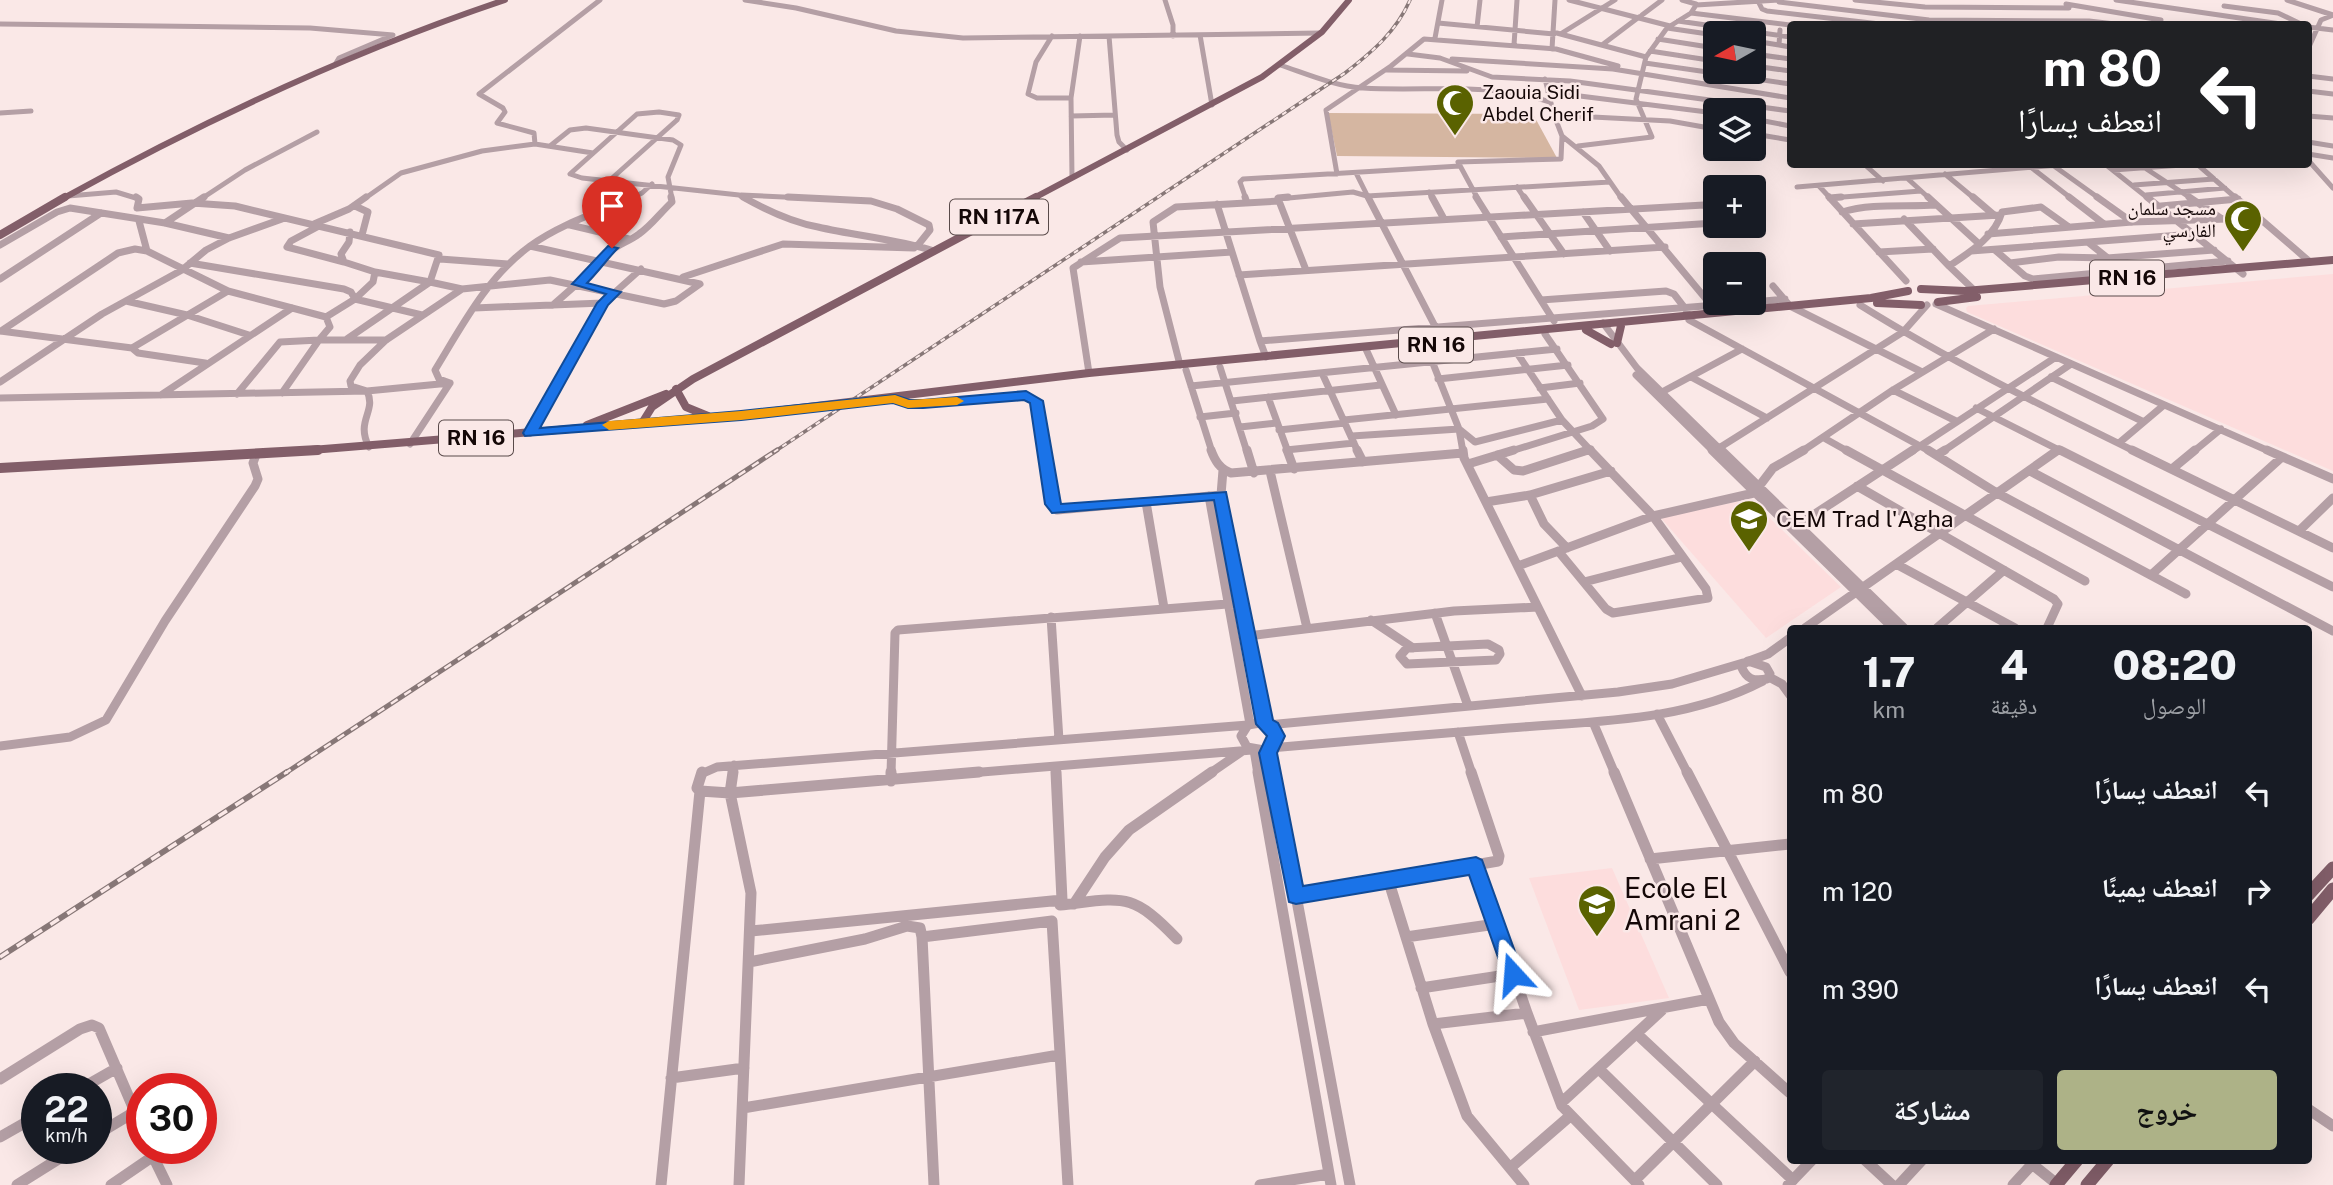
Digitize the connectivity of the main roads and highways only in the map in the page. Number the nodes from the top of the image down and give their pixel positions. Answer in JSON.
{"nodes":[{"id":1,"x":505,"y":0,"type":"edge"},
{"id":2,"x":1349,"y":0,"type":"edge"},
{"id":3,"x":0,"y":235,"type":"edge"},
{"id":4,"x":2333,"y":260,"type":"edge"},
{"id":5,"x":2333,"y":266,"type":"edge"},
{"id":6,"x":2240,"y":271,"type":"junction"},
{"id":7,"x":1912,"y":288,"type":"junction"},
{"id":8,"x":1931,"y":304,"type":"junction"},
{"id":9,"x":1791,"y":305,"type":"junction"},
{"id":10,"x":1688,"y":314,"type":"junction"},
{"id":11,"x":1602,"y":326,"type":"junction"},
{"id":12,"x":1621,"y":326,"type":"junction"},
{"id":13,"x":1586,"y":330,"type":"junction"},
{"id":14,"x":1367,"y":350,"type":"junction"},
{"id":15,"x":1183,"y":368,"type":"junction"},
{"id":16,"x":674,"y":391,"type":"junction"},
{"id":17,"x":951,"y":392,"type":"junction"},
{"id":18,"x":714,"y":418,"type":"junction"},
{"id":19,"x":642,"y":422,"type":"junction"},
{"id":20,"x":579,"y":429,"type":"junction"},
{"id":21,"x":0,"y":468,"type":"edge"},
{"id":22,"x":2333,"y":867,"type":"edge"},
{"id":23,"x":2333,"y":889,"type":"edge"},
{"id":24,"x":2312,"y":891,"type":"edge"},
{"id":25,"x":2328,"y":903,"type":"edge"},
{"id":26,"x":2312,"y":916,"type":"edge"},
{"id":27,"x":2074,"y":1164,"type":"edge"},
{"id":28,"x":2105,"y":1164,"type":"edge"},
{"id":29,"x":2056,"y":1184,"type":"edge"},
{"id":30,"x":2087,"y":1185,"type":"edge"}],
"edges":[{"from":1,"to":3,"type":"main road"},
{"from":2,"to":16,"type":"main road","number":"RN 117A"},
{"from":4,"to":6,"type":"main road","number":"RN 16"},
{"from":5,"to":6,"type":"main road","number":"RN 16"},
{"from":6,"to":7,"type":"main road","number":"RN 16"},
{"from":6,"to":8,"type":"main road","number":"RN 16"},
{"from":7,"to":8,"type":"main road"},
{"from":7,"to":8,"type":"main road"},
{"from":7,"to":9,"type":"main road","number":"RN 16"},
{"from":8,"to":9,"type":"main road","number":"RN 16"},
{"from":9,"to":10,"type":"main road","number":"RN 16"},
{"from":10,"to":11,"type":"main road","number":"RN 16"},
{"from":10,"to":12,"type":"main road","number":"RN 16"},
{"from":11,"to":12,"type":"main road","number":"RN 16"},
{"from":11,"to":13,"type":"main road","number":"RN 16"},
{"from":11,"to":14,"type":"main road","number":"RN 16"},
{"from":12,"to":13,"type":"main road"},
{"from":13,"to":14,"type":"main road","number":"RN 16"},
{"from":14,"to":15,"type":"main road","number":"RN 16"},
{"from":14,"to":15,"type":"main road","number":"RN 16"},
{"from":15,"to":17,"type":"main road","number":"RN 16"},
{"from":15,"to":17,"type":"main road","number":"RN 16"},
{"from":16,"to":18,"type":"main road"},
{"from":16,"to":19,"type":"main road","number":"RN 117A"},
{"from":16,"to":20,"type":"main road"},
{"from":17,"to":18,"type":"main road","number":"RN 16"},
{"from":18,"to":19,"type":"main road","number":"RN 16"},
{"from":19,"to":20,"type":"main road","number":"RN 16"},
{"from":20,"to":21,"type":"main road","number":"RN 16"},
{"from":22,"to":24,"type":"main road"},
{"from":23,"to":25,"type":"main road"},
{"from":25,"to":26,"type":"main road"},
{"from":27,"to":29,"type":"main road"},
{"from":28,"to":30,"type":"main road"}]}
